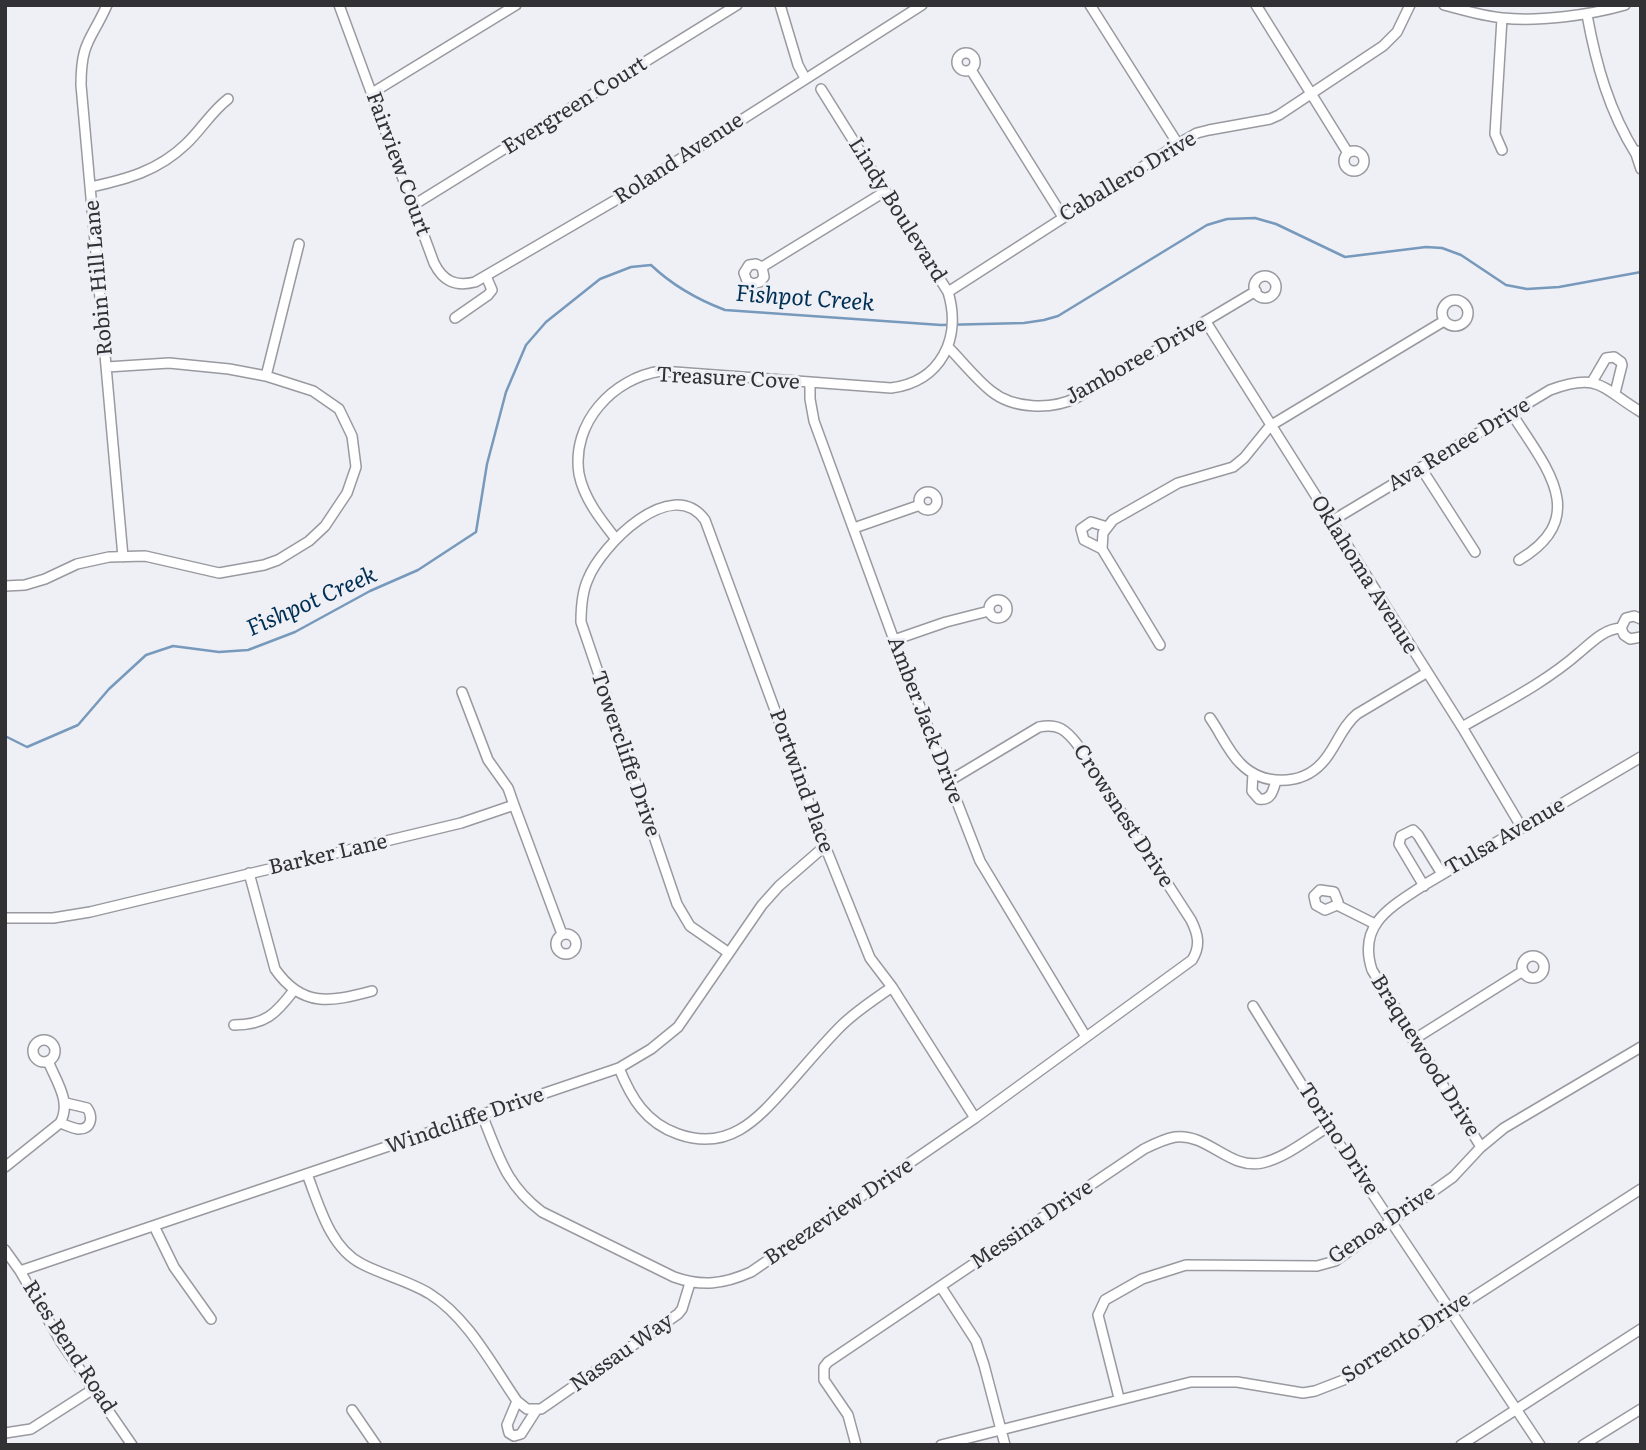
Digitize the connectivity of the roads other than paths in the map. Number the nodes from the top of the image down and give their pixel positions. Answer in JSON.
{"nodes":[{"id":1,"x":107,"y":5,"type":"edge"},
{"id":2,"x":339,"y":5,"type":"edge"},
{"id":3,"x":516,"y":5,"type":"edge"},
{"id":4,"x":737,"y":5,"type":"edge"},
{"id":5,"x":780,"y":5,"type":"edge"},
{"id":6,"x":922,"y":5,"type":"edge"},
{"id":7,"x":1090,"y":5,"type":"edge"},
{"id":8,"x":1256,"y":5,"type":"edge"},
{"id":9,"x":1410,"y":5,"type":"edge"},
{"id":10,"x":1444,"y":5,"type":"edge"},
{"id":11,"x":1625,"y":5,"type":"edge"},
{"id":12,"x":1587,"y":15,"type":"junction"},
{"id":13,"x":1502,"y":18,"type":"junction"},
{"id":14,"x":971,"y":70,"type":"dead end"},
{"id":15,"x":805,"y":78,"type":"junction"},
{"id":16,"x":821,"y":89,"type":"dead end"},
{"id":17,"x":372,"y":93,"type":"junction"},
{"id":18,"x":1311,"y":93,"type":"junction"},
{"id":19,"x":228,"y":99,"type":"dead end"},
{"id":20,"x":1178,"y":144,"type":"junction"},
{"id":21,"x":1502,"y":150,"type":"dead end"},
{"id":22,"x":1639,"y":151,"type":"edge"},
{"id":23,"x":1348,"y":153,"type":"dead end"},
{"id":24,"x":1641,"y":169,"type":"edge"},
{"id":25,"x":91,"y":187,"type":"junction"},
{"id":26,"x":886,"y":191,"type":"junction"},
{"id":27,"x":412,"y":206,"type":"junction"},
{"id":28,"x":1063,"y":217,"type":"junction"},
{"id":29,"x":299,"y":244,"type":"dead end"},
{"id":30,"x":762,"y":267,"type":"dead end"},
{"id":31,"x":486,"y":276,"type":"junction"},
{"id":32,"x":1256,"y":291,"type":"dead end"},
{"id":33,"x":948,"y":292,"type":"junction"},
{"id":34,"x":455,"y":318,"type":"dead end"},
{"id":35,"x":1444,"y":321,"type":"dead end"},
{"id":36,"x":1206,"y":322,"type":"junction"},
{"id":37,"x":948,"y":347,"type":"junction"},
{"id":38,"x":107,"y":367,"type":"junction"},
{"id":39,"x":928,"y":373,"type":"joint"},
{"id":40,"x":266,"y":376,"type":"junction"},
{"id":41,"x":1592,"y":382,"type":"junction"},
{"id":42,"x":810,"y":384,"type":"junction"},
{"id":43,"x":1615,"y":393,"type":"junction"},
{"id":44,"x":1641,"y":411,"type":"edge"},
{"id":45,"x":1512,"y":414,"type":"junction"},
{"id":46,"x":1270,"y":426,"type":"junction"},
{"id":47,"x":1421,"y":468,"type":"junction"},
{"id":48,"x":920,"y":505,"type":"dead end"},
{"id":49,"x":1330,"y":522,"type":"junction"},
{"id":50,"x":1107,"y":527,"type":"junction"},
{"id":51,"x":853,"y":528,"type":"junction"},
{"id":52,"x":616,"y":539,"type":"junction"},
{"id":53,"x":1102,"y":549,"type":"junction"},
{"id":54,"x":1475,"y":552,"type":"dead end"},
{"id":55,"x":123,"y":557,"type":"junction"},
{"id":56,"x":1519,"y":560,"type":"dead end"},
{"id":57,"x":5,"y":586,"type":"edge"},
{"id":58,"x":989,"y":611,"type":"dead end"},
{"id":59,"x":1641,"y":619,"type":"edge"},
{"id":60,"x":1621,"y":628,"type":"junction"},
{"id":61,"x":1641,"y":636,"type":"edge"},
{"id":62,"x":894,"y":640,"type":"junction"},
{"id":63,"x":1160,"y":645,"type":"dead end"},
{"id":64,"x":1426,"y":673,"type":"junction"},
{"id":65,"x":462,"y":692,"type":"dead end"},
{"id":66,"x":1210,"y":718,"type":"dead end"},
{"id":67,"x":1462,"y":727,"type":"junction"},
{"id":68,"x":1641,"y":757,"type":"edge"},
{"id":69,"x":1253,"y":773,"type":"junction"},
{"id":70,"x":949,"y":781,"type":"junction"},
{"id":71,"x":1276,"y":781,"type":"junction"},
{"id":72,"x":514,"y":805,"type":"junction"},
{"id":73,"x":1522,"y":828,"type":"junction"},
{"id":74,"x":825,"y":846,"type":"junction"},
{"id":75,"x":249,"y":873,"type":"junction"},
{"id":76,"x":1442,"y":874,"type":"junction"},
{"id":77,"x":1423,"y":886,"type":"junction"},
{"id":78,"x":1337,"y":905,"type":"dead end"},
{"id":79,"x":5,"y":918,"type":"edge"},
{"id":80,"x":1374,"y":925,"type":"junction"},
{"id":81,"x":562,"y":934,"type":"dead end"},
{"id":82,"x":1198,"y":945,"type":"joint"},
{"id":83,"x":729,"y":953,"type":"junction"},
{"id":84,"x":1523,"y":971,"type":"dead end"},
{"id":85,"x":892,"y":987,"type":"junction"},
{"id":86,"x":294,"y":990,"type":"junction"},
{"id":87,"x":372,"y":991,"type":"dead end"},
{"id":88,"x":1253,"y":1006,"type":"dead end"},
{"id":89,"x":234,"y":1025,"type":"dead end"},
{"id":90,"x":1086,"y":1037,"type":"junction"},
{"id":91,"x":1413,"y":1040,"type":"junction"},
{"id":92,"x":1641,"y":1047,"type":"edge"},
{"id":93,"x":48,"y":1061,"type":"dead end"},
{"id":94,"x":619,"y":1068,"type":"junction"},
{"id":95,"x":66,"y":1103,"type":"junction"},
{"id":96,"x":482,"y":1115,"type":"junction"},
{"id":97,"x":975,"y":1118,"type":"junction"},
{"id":98,"x":60,"y":1123,"type":"junction"},
{"id":99,"x":1328,"y":1126,"type":"junction"},
{"id":100,"x":1481,"y":1147,"type":"junction"},
{"id":101,"x":5,"y":1167,"type":"edge"},
{"id":102,"x":307,"y":1174,"type":"junction"},
{"id":103,"x":1641,"y":1189,"type":"edge"},
{"id":104,"x":1392,"y":1222,"type":"junction"},
{"id":105,"x":154,"y":1226,"type":"junction"},
{"id":106,"x":5,"y":1250,"type":"edge"},
{"id":107,"x":20,"y":1271,"type":"junction"},
{"id":108,"x":690,"y":1283,"type":"junction"},
{"id":109,"x":942,"y":1287,"type":"junction"},
{"id":110,"x":1450,"y":1310,"type":"junction"},
{"id":111,"x":211,"y":1319,"type":"dead end"},
{"id":112,"x":1641,"y":1329,"type":"edge"},
{"id":113,"x":95,"y":1388,"type":"junction"},
{"id":114,"x":1119,"y":1398,"type":"junction"},
{"id":115,"x":517,"y":1401,"type":"junction"},
{"id":116,"x":1516,"y":1408,"type":"junction"},
{"id":117,"x":532,"y":1409,"type":"junction"},
{"id":118,"x":1641,"y":1409,"type":"edge"},
{"id":119,"x":352,"y":1410,"type":"dead end"},
{"id":120,"x":1001,"y":1429,"type":"junction"},
{"id":121,"x":5,"y":1433,"type":"edge"},
{"id":122,"x":132,"y":1445,"type":"edge"},
{"id":123,"x":376,"y":1445,"type":"edge"},
{"id":124,"x":856,"y":1445,"type":"edge"},
{"id":125,"x":941,"y":1445,"type":"edge"},
{"id":126,"x":1005,"y":1445,"type":"edge"},
{"id":127,"x":1461,"y":1445,"type":"edge"},
{"id":128,"x":1540,"y":1445,"type":"edge"},
{"id":129,"x":1583,"y":1445,"type":"edge"}],
"edges":[{"from":1,"to":25,"type":"street","name":"Robin Hill Lane"},
{"from":2,"to":17,"type":"street","name":"Fairview Court"},
{"from":3,"to":17,"type":"street"},
{"from":4,"to":27,"type":"street","name":"Evergreen Court"},
{"from":5,"to":15,"type":"street"},
{"from":6,"to":15,"type":"street","name":"Roland Avenue"},
{"from":7,"to":20,"type":"street"},
{"from":8,"to":18,"type":"street"},
{"from":9,"to":18,"type":"street","name":"Caballero Drive"},
{"from":10,"to":13,"type":"street"},
{"from":11,"to":12,"type":"street"},
{"from":12,"to":13,"type":"street"},
{"from":12,"to":22,"type":"street"},
{"from":13,"to":21,"type":"street"},
{"from":14,"to":28,"type":"street"},
{"from":15,"to":31,"type":"street","name":"Roland Avenue"},
{"from":16,"to":26,"type":"street","name":"Lindy Boulevard"},
{"from":17,"to":27,"type":"street","name":"Fairview Court"},
{"from":18,"to":20,"type":"street","name":"Caballero Drive"},
{"from":18,"to":23,"type":"street"},
{"from":19,"to":25,"type":"street"},
{"from":20,"to":28,"type":"street","name":"Caballero Drive"},
{"from":22,"to":24,"type":"street"},
{"from":25,"to":38,"type":"street","name":"Robin Hill Lane"},
{"from":26,"to":30,"type":"street"},
{"from":26,"to":33,"type":"street","name":"Lindy Boulevard"},
{"from":27,"to":31,"type":"street","name":"Fairview Court"},
{"from":28,"to":33,"type":"street","name":"Caballero Drive"},
{"from":29,"to":40,"type":"street"},
{"from":31,"to":34,"type":"street"},
{"from":32,"to":36,"type":"street","name":"Jamboree Drive"},
{"from":33,"to":37,"type":"street","name":"Lindy Boulevard"},
{"from":35,"to":46,"type":"street"},
{"from":36,"to":37,"type":"street","name":"Jamboree Drive"},
{"from":36,"to":46,"type":"street","name":"Oklahoma Avenue"},
{"from":37,"to":39,"type":"street","name":"Lindy Boulevard"},
{"from":38,"to":40,"type":"street"},
{"from":38,"to":55,"type":"street","name":"Robin Hill Lane"},
{"from":39,"to":42,"type":"street","name":"Treasure Cove"},
{"from":40,"to":55,"type":"street"},
{"from":41,"to":43,"type":"street"},
{"from":41,"to":43,"type":"street"},
{"from":41,"to":45,"type":"street","name":"Ava Renee Drive"},
{"from":42,"to":51,"type":"street","name":"Amber Jack Drive"},
{"from":42,"to":52,"type":"street","name":"Treasure Cove"},
{"from":43,"to":44,"type":"street"},
{"from":45,"to":47,"type":"street","name":"Ava Renee Drive"},
{"from":45,"to":56,"type":"street"},
{"from":46,"to":49,"type":"street","name":"Oklahoma Avenue"},
{"from":46,"to":50,"type":"street"},
{"from":47,"to":49,"type":"street","name":"Ava Renee Drive"},
{"from":47,"to":54,"type":"street"},
{"from":48,"to":51,"type":"street"},
{"from":49,"to":64,"type":"street","name":"Oklahoma Avenue"},
{"from":50,"to":53,"type":"street"},
{"from":50,"to":53,"type":"street"},
{"from":51,"to":62,"type":"street","name":"Amber Jack Drive"},
{"from":52,"to":74,"type":"street","name":"Portwind Place"},
{"from":52,"to":83,"type":"street","name":"Towercliffe Drive"},
{"from":53,"to":63,"type":"street"},
{"from":55,"to":57,"type":"street"},
{"from":58,"to":62,"type":"street"},
{"from":59,"to":60,"type":"street"},
{"from":60,"to":61,"type":"street"},
{"from":60,"to":67,"type":"street"},
{"from":62,"to":70,"type":"street","name":"Amber Jack Drive"},
{"from":64,"to":67,"type":"street","name":"Oklahoma Avenue"},
{"from":64,"to":71,"type":"street"},
{"from":65,"to":72,"type":"street"},
{"from":66,"to":69,"type":"street"},
{"from":67,"to":73,"type":"street","name":"Oklahoma Avenue"},
{"from":68,"to":73,"type":"street","name":"Tulsa Avenue"},
{"from":69,"to":71,"type":"street"},
{"from":69,"to":71,"type":"street"},
{"from":70,"to":82,"type":"street","name":"Crowsnest Drive"},
{"from":70,"to":90,"type":"street","name":"Amber Jack Drive"},
{"from":72,"to":75,"type":"street","name":"Barker Lane"},
{"from":72,"to":81,"type":"street"},
{"from":73,"to":76,"type":"street","name":"Tulsa Avenue"},
{"from":74,"to":83,"type":"street","name":"Windcliffe Drive"},
{"from":74,"to":85,"type":"street","name":"Portwind Place"},
{"from":75,"to":79,"type":"street","name":"Barker Lane"},
{"from":75,"to":86,"type":"street"},
{"from":76,"to":77,"type":"street","name":"Tulsa Avenue"},
{"from":76,"to":77,"type":"street"},
{"from":77,"to":80,"type":"street","name":"Tulsa Avenue"},
{"from":78,"to":80,"type":"street"},
{"from":80,"to":91,"type":"street","name":"Braquewood Drive"},
{"from":82,"to":90,"type":"street","name":"Breezeview Drive"},
{"from":83,"to":94,"type":"street","name":"Windcliffe Drive"},
{"from":84,"to":91,"type":"street"},
{"from":85,"to":94,"type":"street"},
{"from":85,"to":97,"type":"street","name":"Portwind Place"},
{"from":86,"to":87,"type":"street"},
{"from":86,"to":89,"type":"street"},
{"from":88,"to":99,"type":"street","name":"Torino Drive"},
{"from":90,"to":97,"type":"street","name":"Breezeview Drive"},
{"from":91,"to":100,"type":"street","name":"Braquewood Drive"},
{"from":92,"to":100,"type":"street","name":"Genoa Drive"},
{"from":93,"to":95,"type":"street"},
{"from":94,"to":96,"type":"street","name":"Windcliffe Drive"},
{"from":95,"to":98,"type":"street"},
{"from":95,"to":98,"type":"street"},
{"from":96,"to":102,"type":"street","name":"Windcliffe Drive"},
{"from":96,"to":108,"type":"street","name":"Breezeview Drive"},
{"from":97,"to":108,"type":"street","name":"Breezeview Drive"},
{"from":98,"to":101,"type":"street"},
{"from":99,"to":104,"type":"street","name":"Torino Drive"},
{"from":99,"to":109,"type":"street","name":"Messina Drive"},
{"from":100,"to":104,"type":"street","name":"Genoa Drive"},
{"from":102,"to":105,"type":"street","name":"Windcliffe Drive"},
{"from":102,"to":115,"type":"street"},
{"from":103,"to":110,"type":"street","name":"Sorrento Drive"},
{"from":104,"to":110,"type":"street","name":"Torino Drive"},
{"from":104,"to":114,"type":"street","name":"Genoa Drive"},
{"from":105,"to":107,"type":"street","name":"Windcliffe Drive"},
{"from":105,"to":111,"type":"street"},
{"from":106,"to":107,"type":"street","name":"Ries Bend Road"},
{"from":107,"to":113,"type":"street","name":"Ries Bend Road"},
{"from":108,"to":117,"type":"street","name":"Nassau Way"},
{"from":109,"to":120,"type":"street"},
{"from":109,"to":124,"type":"street","name":"Messina Drive"},
{"from":110,"to":114,"type":"street","name":"Sorrento Drive"},
{"from":110,"to":116,"type":"street","name":"Torino Drive"},
{"from":112,"to":116,"type":"street"},
{"from":113,"to":121,"type":"street"},
{"from":113,"to":122,"type":"street","name":"Ries Bend Road"},
{"from":114,"to":120,"type":"street","name":"Sorrento Drive"},
{"from":115,"to":117,"type":"street"},
{"from":115,"to":117,"type":"street","name":"Nassau Way"},
{"from":116,"to":127,"type":"street"},
{"from":116,"to":128,"type":"street","name":"Torino Drive"},
{"from":118,"to":129,"type":"street"},
{"from":119,"to":123,"type":"street"},
{"from":120,"to":125,"type":"street","name":"Sorrento Drive"},
{"from":120,"to":126,"type":"street"}]}
